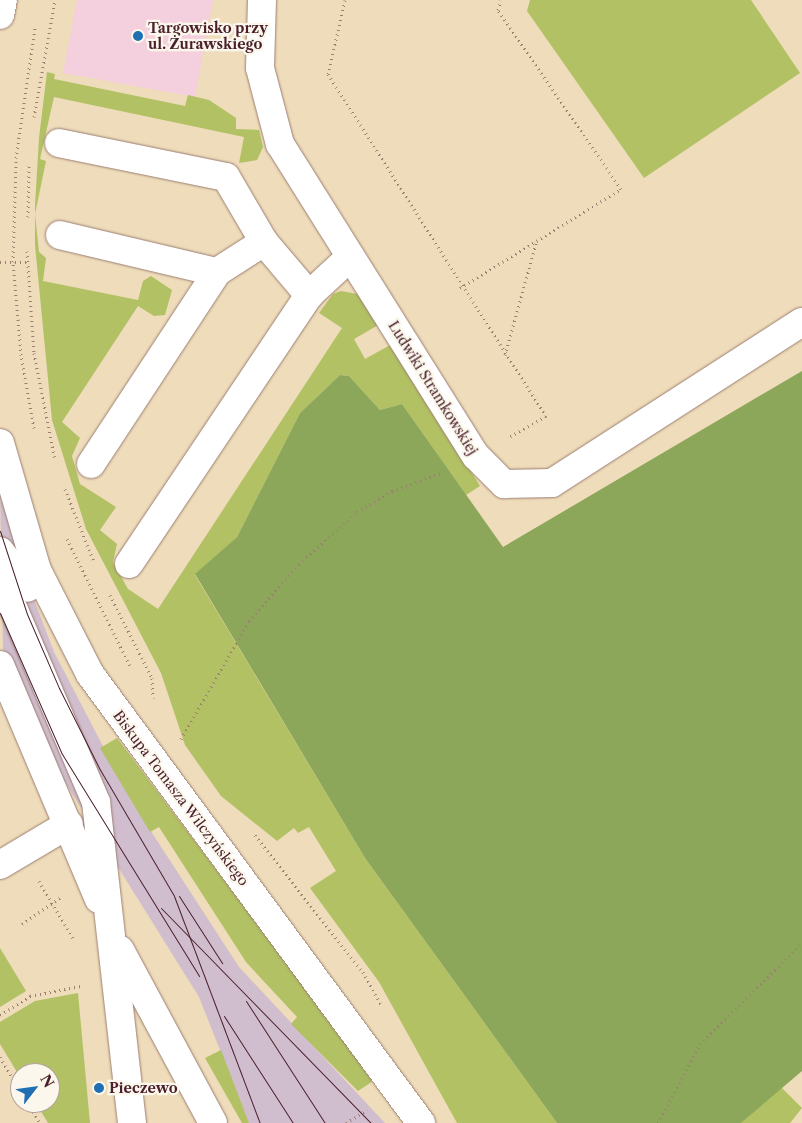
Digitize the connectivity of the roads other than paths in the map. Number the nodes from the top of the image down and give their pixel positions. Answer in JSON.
{"nodes":[{"id":1,"x":3,"y":0,"type":"edge"},
{"id":2,"x":262,"y":0,"type":"edge"},
{"id":3,"x":0,"y":15,"type":"edge"},
{"id":4,"x":59,"y":143,"type":"dead end"},
{"id":5,"x":60,"y":235,"type":"dead end"},
{"id":6,"x":264,"y":242,"type":"junction"},
{"id":7,"x":350,"y":257,"type":"junction"},
{"id":8,"x":217,"y":272,"type":"junction"},
{"id":9,"x":309,"y":295,"type":"junction"},
{"id":10,"x":802,"y":322,"type":"edge"},
{"id":11,"x":0,"y":443,"type":"edge"},
{"id":12,"x":91,"y":464,"type":"dead end"},
{"id":13,"x":0,"y":551,"type":"edge"},
{"id":14,"x":129,"y":564,"type":"dead end"},
{"id":15,"x":0,"y":577,"type":"edge"},
{"id":16,"x":72,"y":645,"type":"junction"},
{"id":17,"x":0,"y":665,"type":"edge"},
{"id":18,"x":69,"y":824,"type":"junction"},
{"id":19,"x":0,"y":865,"type":"edge"},
{"id":20,"x":114,"y":937,"type":"junction"},
{"id":21,"x":132,"y":1123,"type":"edge"},
{"id":22,"x":213,"y":1123,"type":"edge"},
{"id":23,"x":421,"y":1123,"type":"edge"}],
"edges":[{"from":1,"to":3,"type":"street"},
{"from":2,"to":7,"type":"street","name":"Ludwiki Stramkowskiej"},
{"from":4,"to":6,"type":"street"},
{"from":5,"to":8,"type":"street"},
{"from":6,"to":8,"type":"street"},
{"from":6,"to":9,"type":"street"},
{"from":7,"to":9,"type":"street"},
{"from":7,"to":10,"type":"street","name":"Ludwiki Stramkowskiej"},
{"from":8,"to":12,"type":"street"},
{"from":9,"to":14,"type":"street"},
{"from":11,"to":16,"type":"street","name":"Biskupa Tomasza Wilczyńskiego"},
{"from":13,"to":16,"type":"street"},
{"from":15,"to":20,"type":"street"},
{"from":16,"to":23,"type":"street","name":"Biskupa Tomasza Wilczyńskiego"},
{"from":17,"to":18,"type":"street"},
{"from":18,"to":19,"type":"street"},
{"from":18,"to":20,"type":"street"},
{"from":20,"to":21,"type":"street"},
{"from":20,"to":22,"type":"street"}]}
